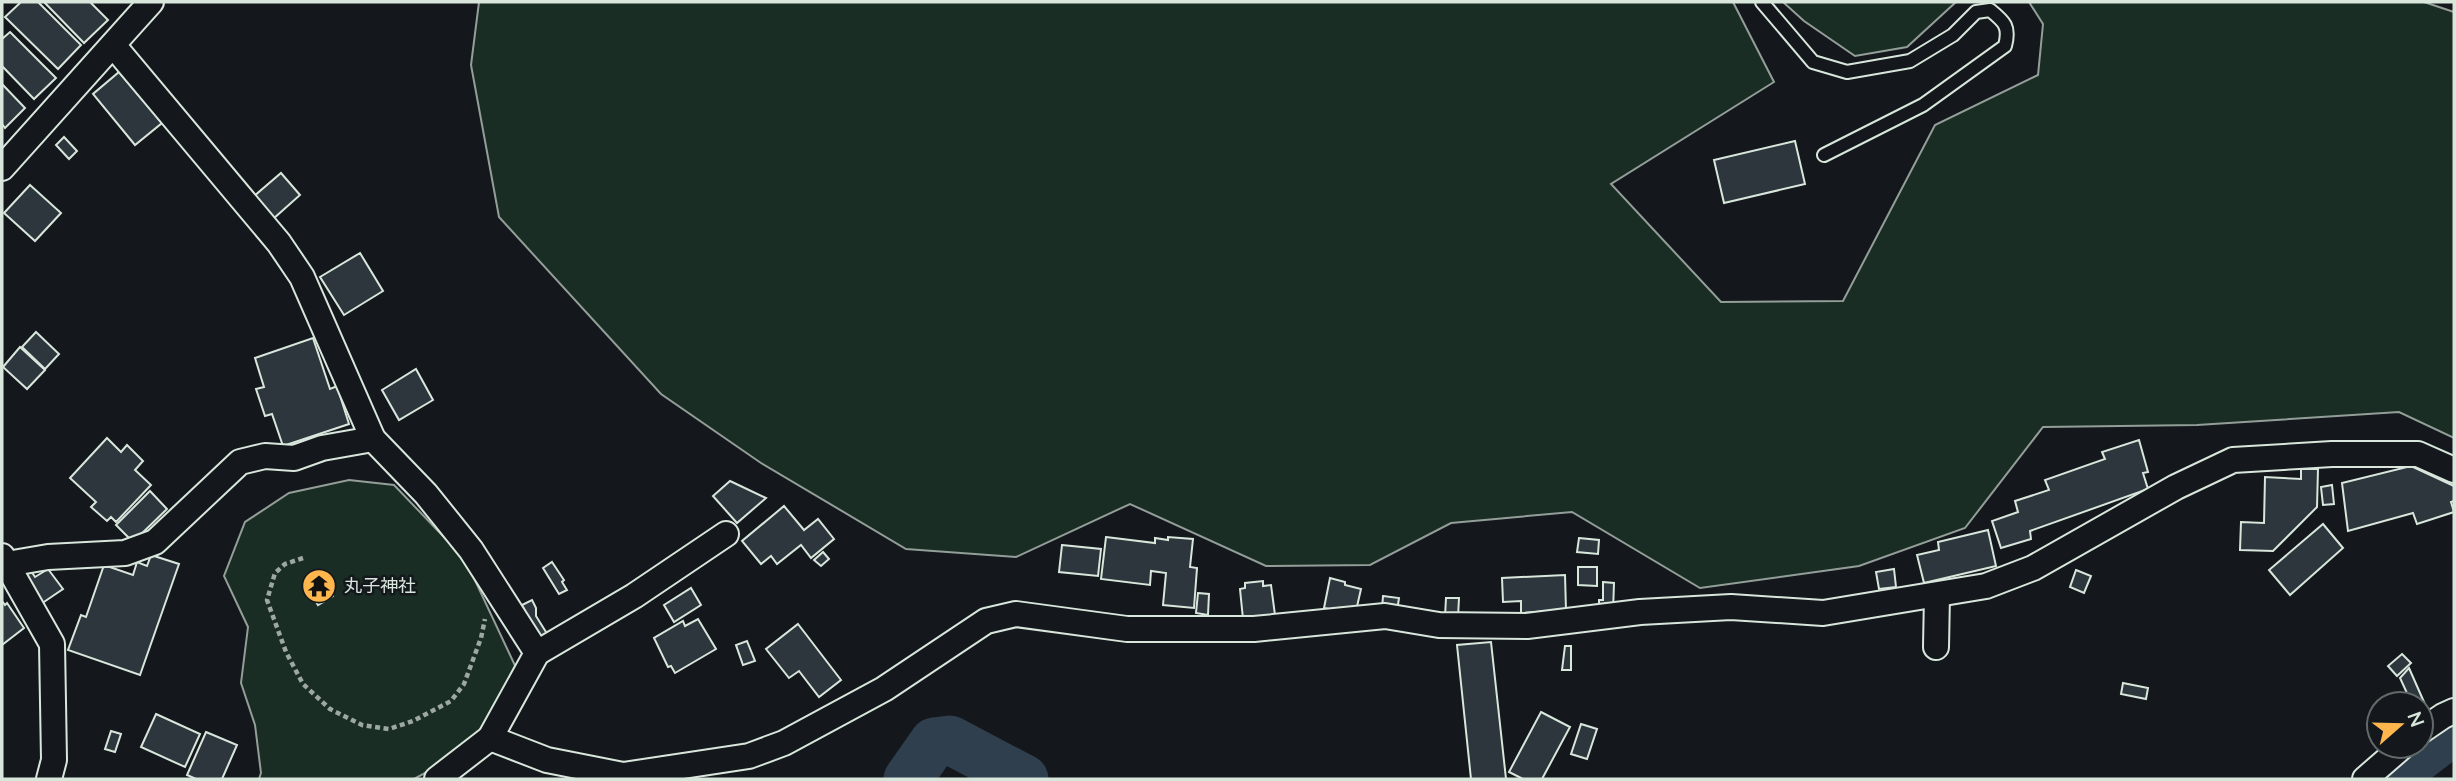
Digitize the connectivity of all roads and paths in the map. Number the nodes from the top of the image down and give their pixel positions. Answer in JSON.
{"nodes":[{"id":1,"x":151,"y":2,"type":"edge"},
{"id":2,"x":1762,"y":2,"type":"edge"},
{"id":3,"x":113,"y":45,"type":"junction"},
{"id":4,"x":1824,"y":155,"type":"dead end"},
{"id":5,"x":2,"y":168,"type":"edge"},
{"id":6,"x":373,"y":439,"type":"junction"},
{"id":7,"x":2454,"y":470,"type":"edge"},
{"id":8,"x":726,"y":534,"type":"dead end"},
{"id":9,"x":303,"y":558,"type":"dead end"},
{"id":10,"x":4,"y":560,"type":"edge"},
{"id":11,"x":493,"y":581,"type":"junction"},
{"id":12,"x":1937,"y":596,"type":"junction"},
{"id":13,"x":1936,"y":647,"type":"dead end"},
{"id":14,"x":537,"y":653,"type":"junction"},
{"id":15,"x":2454,"y":711,"type":"edge"},
{"id":16,"x":2435,"y":722,"type":"edge"},
{"id":17,"x":490,"y":738,"type":"junction"},
{"id":18,"x":2387,"y":760,"type":"edge"},
{"id":19,"x":634,"y":777,"type":"edge"},
{"id":20,"x":49,"y":779,"type":"edge"},
{"id":21,"x":437,"y":779,"type":"edge"},
{"id":22,"x":2365,"y":779,"type":"edge"}],
"edges":[{"from":1,"to":3,"type":"street"},
{"from":2,"to":4,"type":"lane"},
{"from":3,"to":5,"type":"street"},
{"from":3,"to":6,"type":"street"},
{"from":6,"to":10,"type":"street"},
{"from":6,"to":11,"type":"street"},
{"from":7,"to":12,"type":"street"},
{"from":8,"to":14,"type":"street"},
{"from":9,"to":11,"type":"path"},
{"from":10,"to":20,"type":"street"},
{"from":11,"to":14,"type":"street"},
{"from":12,"to":13,"type":"street"},
{"from":12,"to":19,"type":"street"},
{"from":14,"to":17,"type":"street"},
{"from":15,"to":16,"type":"street"},
{"from":17,"to":19,"type":"street"},
{"from":17,"to":21,"type":"street"},
{"from":18,"to":22,"type":"street"}]}
